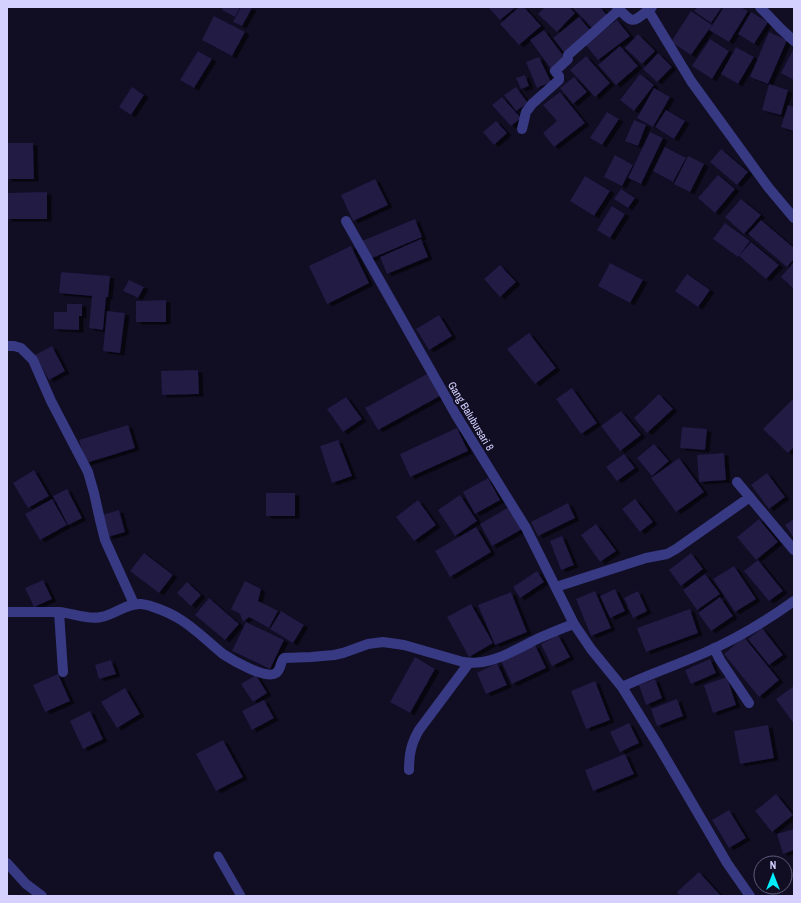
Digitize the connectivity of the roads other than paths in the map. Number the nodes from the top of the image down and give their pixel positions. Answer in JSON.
{"nodes":[{"id":1,"x":760,"y":7,"type":"edge"},
{"id":2,"x":618,"y":8,"type":"edge"},
{"id":3,"x":650,"y":8,"type":"edge"},
{"id":4,"x":794,"y":41,"type":"edge"},
{"id":5,"x":522,"y":129,"type":"dead end"},
{"id":6,"x":794,"y":218,"type":"edge"},
{"id":7,"x":346,"y":221,"type":"dead end"},
{"id":8,"x":7,"y":346,"type":"edge"},
{"id":9,"x":737,"y":482,"type":"dead end"},
{"id":10,"x":750,"y":497,"type":"junction"},
{"id":11,"x":794,"y":550,"type":"edge"},
{"id":12,"x":556,"y":587,"type":"junction"},
{"id":13,"x":794,"y":601,"type":"edge"},
{"id":14,"x":134,"y":604,"type":"junction"},
{"id":15,"x":7,"y":612,"type":"edge"},
{"id":16,"x":59,"y":612,"type":"junction"},
{"id":17,"x":574,"y":624,"type":"junction"},
{"id":18,"x":714,"y":648,"type":"junction"},
{"id":19,"x":469,"y":663,"type":"junction"},
{"id":20,"x":63,"y":672,"type":"dead end"},
{"id":21,"x":622,"y":687,"type":"junction"},
{"id":22,"x":749,"y":703,"type":"dead end"},
{"id":23,"x":409,"y":770,"type":"dead end"},
{"id":24,"x":218,"y":856,"type":"dead end"},
{"id":25,"x":7,"y":863,"type":"edge"},
{"id":26,"x":42,"y":896,"type":"edge"},
{"id":27,"x":241,"y":896,"type":"edge"},
{"id":28,"x":750,"y":896,"type":"edge"}],
"edges":[{"from":1,"to":4,"type":"street"},
{"from":2,"to":3,"type":"street"},
{"from":2,"to":5,"type":"street"},
{"from":3,"to":6,"type":"street"},
{"from":7,"to":12,"type":"street","name":"Gang Balubursari 8"},
{"from":8,"to":14,"type":"street"},
{"from":9,"to":10,"type":"street"},
{"from":10,"to":11,"type":"street"},
{"from":10,"to":12,"type":"street"},
{"from":12,"to":17,"type":"street","name":"Gang Balubursari 8"},
{"from":13,"to":18,"type":"street"},
{"from":14,"to":16,"type":"street"},
{"from":14,"to":19,"type":"street"},
{"from":15,"to":16,"type":"street"},
{"from":16,"to":20,"type":"street"},
{"from":17,"to":19,"type":"street"},
{"from":17,"to":21,"type":"street","name":"Gang Balubursari 8"},
{"from":18,"to":21,"type":"street"},
{"from":18,"to":22,"type":"street"},
{"from":19,"to":23,"type":"street"},
{"from":21,"to":28,"type":"street","name":"Gang Balubursari 8"},
{"from":24,"to":27,"type":"lane"},
{"from":25,"to":26,"type":"street"}]}
